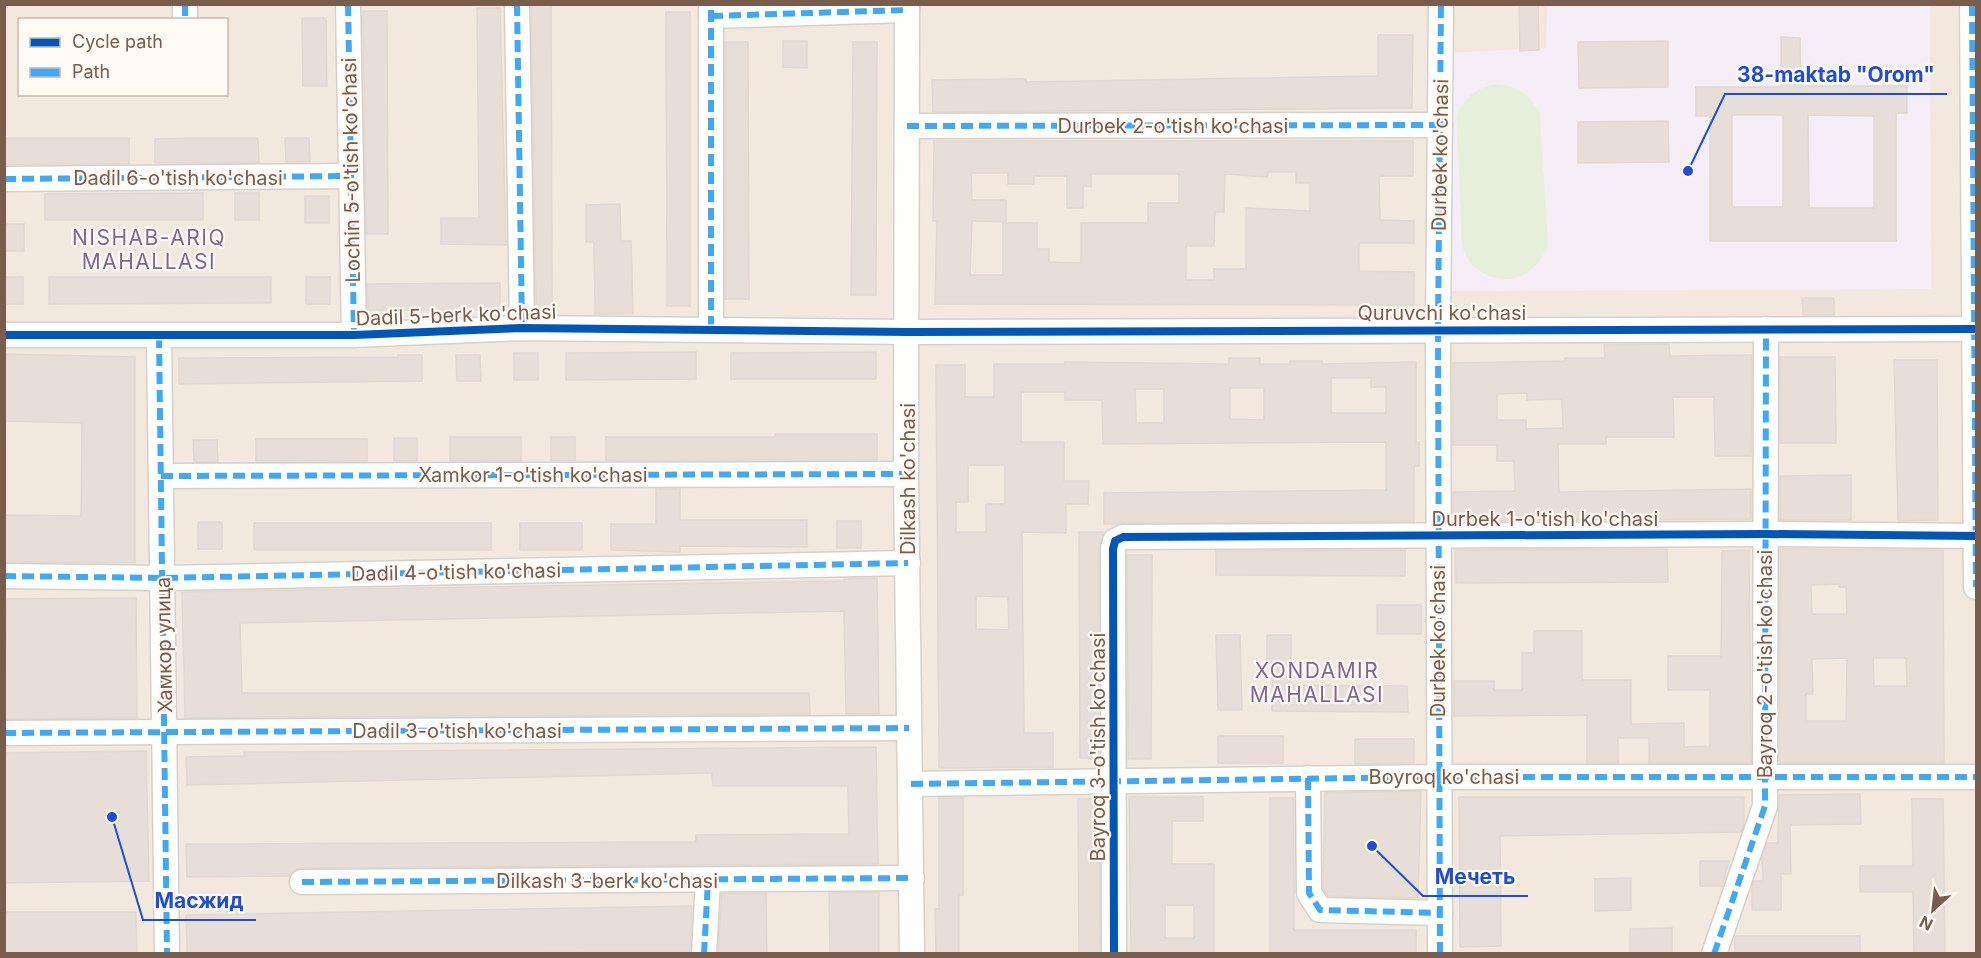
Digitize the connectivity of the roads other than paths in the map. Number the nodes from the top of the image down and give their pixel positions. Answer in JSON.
{"nodes":[{"id":1,"x":348,"y":4,"type":"edge"},
{"id":2,"x":517,"y":4,"type":"edge"},
{"id":3,"x":1441,"y":4,"type":"edge"},
{"id":4,"x":1972,"y":4,"type":"edge"},
{"id":5,"x":907,"y":7,"type":"edge"},
{"id":6,"x":711,"y":10,"type":"edge"},
{"id":7,"x":1440,"y":124,"type":"junction"},
{"id":8,"x":907,"y":126,"type":"junction"},
{"id":9,"x":351,"y":176,"type":"junction"},
{"id":10,"x":4,"y":178,"type":"edge"},
{"id":11,"x":522,"y":328,"type":"junction"},
{"id":12,"x":711,"y":328,"type":"junction"},
{"id":13,"x":1766,"y":329,"type":"junction"},
{"id":14,"x":1976,"y":329,"type":"edge"},
{"id":15,"x":1438,"y":330,"type":"junction"},
{"id":16,"x":908,"y":332,"type":"junction"},
{"id":17,"x":4,"y":335,"type":"edge"},
{"id":18,"x":354,"y":335,"type":"junction"},
{"id":19,"x":159,"y":336,"type":"junction"},
{"id":20,"x":906,"y":474,"type":"junction"},
{"id":21,"x":160,"y":476,"type":"junction"},
{"id":22,"x":1766,"y":534,"type":"junction"},
{"id":23,"x":1438,"y":537,"type":"junction"},
{"id":24,"x":1976,"y":537,"type":"edge"},
{"id":25,"x":1115,"y":541,"type":"joint"},
{"id":26,"x":908,"y":563,"type":"junction"},
{"id":27,"x":4,"y":576,"type":"edge"},
{"id":28,"x":164,"y":578,"type":"junction"},
{"id":29,"x":1977,"y":587,"type":"edge"},
{"id":30,"x":909,"y":728,"type":"junction"},
{"id":31,"x":165,"y":732,"type":"junction"},
{"id":32,"x":4,"y":733,"type":"edge"},
{"id":33,"x":1765,"y":776,"type":"junction"},
{"id":34,"x":1438,"y":777,"type":"junction"},
{"id":35,"x":1977,"y":777,"type":"edge"},
{"id":36,"x":1308,"y":778,"type":"junction"},
{"id":37,"x":1115,"y":780,"type":"junction"},
{"id":38,"x":911,"y":784,"type":"junction"},
{"id":39,"x":912,"y":879,"type":"junction"},
{"id":40,"x":708,"y":881,"type":"junction"},
{"id":41,"x":302,"y":882,"type":"dead end"},
{"id":42,"x":1440,"y":913,"type":"junction"},
{"id":43,"x":167,"y":954,"type":"edge"},
{"id":44,"x":704,"y":954,"type":"edge"},
{"id":45,"x":912,"y":954,"type":"edge"},
{"id":46,"x":1114,"y":954,"type":"edge"},
{"id":47,"x":1440,"y":954,"type":"edge"},
{"id":48,"x":1714,"y":954,"type":"edge"}],
"edges":[{"from":1,"to":9,"type":"street","name":"Lochin 5-o'tish ko'chasi"},
{"from":2,"to":11,"type":"street"},
{"from":3,"to":7,"type":"street","name":"Durbek ko'chasi"},
{"from":4,"to":14,"type":"street"},
{"from":5,"to":6,"type":"street"},
{"from":5,"to":8,"type":"street","name":"Dilkash ko'chasi"},
{"from":6,"to":12,"type":"street"},
{"from":7,"to":8,"type":"street","name":"Durbek 2-o'tish ko'chasi"},
{"from":7,"to":15,"type":"street","name":"Durbek ko'chasi"},
{"from":8,"to":16,"type":"street","name":"Dilkash ko'chasi"},
{"from":9,"to":10,"type":"street","name":"Dadil 6-o'tish ko'chasi"},
{"from":9,"to":18,"type":"street","name":"Lochin 5-o'tish ko'chasi"},
{"from":11,"to":12,"type":"street","name":"Dadil 5-berk ko'chasi"},
{"from":11,"to":18,"type":"street","name":"Dadil 5-berk ko'chasi"},
{"from":12,"to":16,"type":"street","name":"Dadil 5-berk ko'chasi"},
{"from":13,"to":14,"type":"street","name":"Quruvchi ko'chasi"},
{"from":13,"to":15,"type":"street","name":"Quruvchi ko'chasi"},
{"from":13,"to":22,"type":"street","name":"Bayroq 2-o'tish ko'chasi"},
{"from":14,"to":24,"type":"street"},
{"from":15,"to":16,"type":"street","name":"Quruvchi ko'chasi"},
{"from":15,"to":23,"type":"street","name":"Durbek ko'chasi"},
{"from":16,"to":20,"type":"street","name":"Dilkash ko'chasi"},
{"from":17,"to":19,"type":"street","name":"Dadil 5-berk ko'chasi"},
{"from":18,"to":19,"type":"street","name":"Dadil 5-berk ko'chasi"},
{"from":19,"to":21,"type":"street","name":"Хамкор улица"},
{"from":20,"to":21,"type":"street","name":"Xamkor 1-o'tish ko'chasi"},
{"from":20,"to":26,"type":"street","name":"Dilkash ko'chasi"},
{"from":21,"to":28,"type":"street","name":"Хамкор улица"},
{"from":22,"to":23,"type":"street","name":"Durbek 1-o'tish ko'chasi"},
{"from":22,"to":24,"type":"street","name":"Durbek 1-o'tish ko'chasi"},
{"from":22,"to":33,"type":"street","name":"Bayroq 2-o'tish ko'chasi"},
{"from":23,"to":25,"type":"street","name":"Durbek 1-o'tish ko'chasi"},
{"from":23,"to":34,"type":"street","name":"Durbek ko'chasi"},
{"from":24,"to":29,"type":"street"},
{"from":25,"to":37,"type":"street","name":"Bayroq 3-o'tish ko'chasi"},
{"from":26,"to":28,"type":"street","name":"Dadil 4-o'tish ko'chasi"},
{"from":26,"to":30,"type":"street","name":"Dilkash ko'chasi"},
{"from":27,"to":28,"type":"street","name":"Dadil 4-o'tish ko'chasi"},
{"from":28,"to":31,"type":"street","name":"Хамкор улица"},
{"from":30,"to":31,"type":"street","name":"Dadil 3-o'tish ko'chasi"},
{"from":30,"to":38,"type":"street","name":"Dilkash ko'chasi"},
{"from":31,"to":32,"type":"street","name":"Dadil 3-o'tish ko'chasi"},
{"from":31,"to":43,"type":"street","name":"Хамкор улица"},
{"from":33,"to":34,"type":"street","name":"Boyroq ko'chasi"},
{"from":33,"to":35,"type":"street","name":"Boyroq ko'chasi"},
{"from":33,"to":48,"type":"street","name":"Bayroq 2-o'tish ko'chasi"},
{"from":34,"to":36,"type":"street","name":"Boyroq ko'chasi"},
{"from":34,"to":42,"type":"street","name":"Durbek ko'chasi"},
{"from":36,"to":37,"type":"street","name":"Boyroq ko'chasi"},
{"from":36,"to":42,"type":"street"},
{"from":37,"to":38,"type":"street","name":"Boyroq ko'chasi"},
{"from":37,"to":46,"type":"street","name":"Bayroq 3-o'tish ko'chasi"},
{"from":38,"to":39,"type":"street","name":"Dilkash ko'chasi"},
{"from":39,"to":40,"type":"street","name":"Dilkash 3-berk ko'chasi"},
{"from":39,"to":45,"type":"street","name":"Dilkash ko'chasi"},
{"from":40,"to":41,"type":"street","name":"Dilkash 3-berk ko'chasi"},
{"from":40,"to":44,"type":"street"},
{"from":42,"to":47,"type":"street","name":"Durbek ko'chasi"}]}
